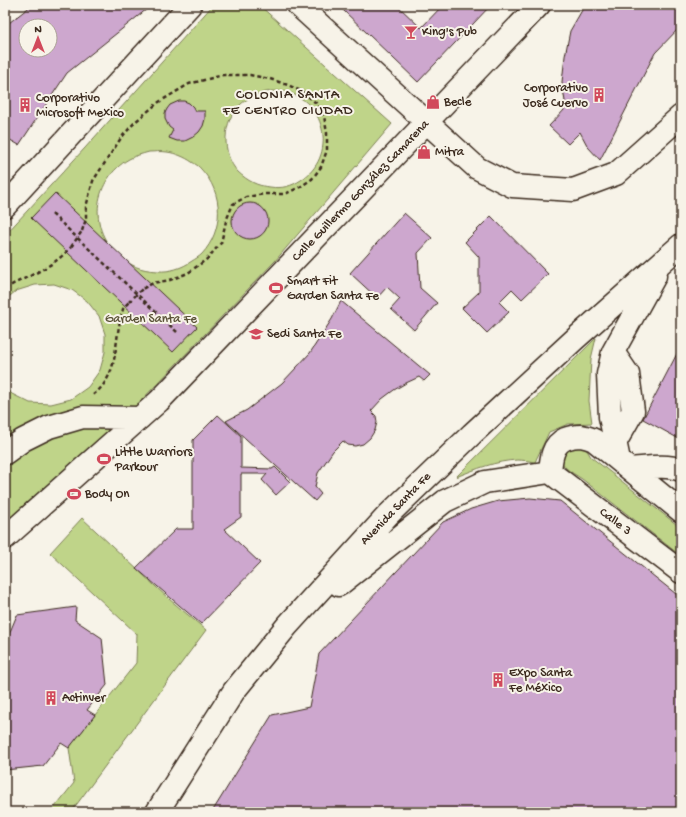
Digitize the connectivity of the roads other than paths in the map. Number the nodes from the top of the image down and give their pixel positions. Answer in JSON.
{"nodes":[{"id":1,"x":190,"y":5,"type":"edge"},
{"id":2,"x":298,"y":5,"type":"edge"},
{"id":3,"x":539,"y":5,"type":"edge"},
{"id":4,"x":681,"y":116,"type":"edge"},
{"id":5,"x":426,"y":122,"type":"junction"},
{"id":6,"x":5,"y":206,"type":"edge"},
{"id":7,"x":681,"y":245,"type":"edge"},
{"id":8,"x":664,"y":261,"type":"junction"},
{"id":9,"x":140,"y":418,"type":"junction"},
{"id":10,"x":5,"y":453,"type":"edge"},
{"id":11,"x":621,"y":457,"type":"junction"},
{"id":12,"x":681,"y":470,"type":"edge"},
{"id":13,"x":550,"y":472,"type":"junction"},
{"id":14,"x":681,"y":510,"type":"edge"},
{"id":15,"x":5,"y":538,"type":"edge"},
{"id":16,"x":681,"y":572,"type":"edge"},
{"id":17,"x":287,"y":626,"type":"junction"},
{"id":18,"x":157,"y":812,"type":"edge"}],
"edges":[{"from":1,"to":6,"type":"street"},
{"from":2,"to":5,"type":"street"},
{"from":3,"to":5,"type":"street","name":"Calle Guillermo González Camarena"},
{"from":4,"to":5,"type":"street"},
{"from":5,"to":9,"type":"street","name":"Calle Guillermo González Camarena"},
{"from":7,"to":8,"type":"street","name":"Avenida Santa Fe"},
{"from":8,"to":11,"type":"street"},
{"from":8,"to":17,"type":"street","name":"Avenida Santa Fe"},
{"from":9,"to":10,"type":"street"},
{"from":9,"to":15,"type":"street","name":"Calle Guillermo González Camarena"},
{"from":11,"to":12,"type":"street"},
{"from":11,"to":13,"type":"street"},
{"from":11,"to":14,"type":"street"},
{"from":13,"to":16,"type":"street","name":"Calle 3"},
{"from":13,"to":17,"type":"street"},
{"from":17,"to":18,"type":"street","name":"Avenida Santa Fe"}]}
